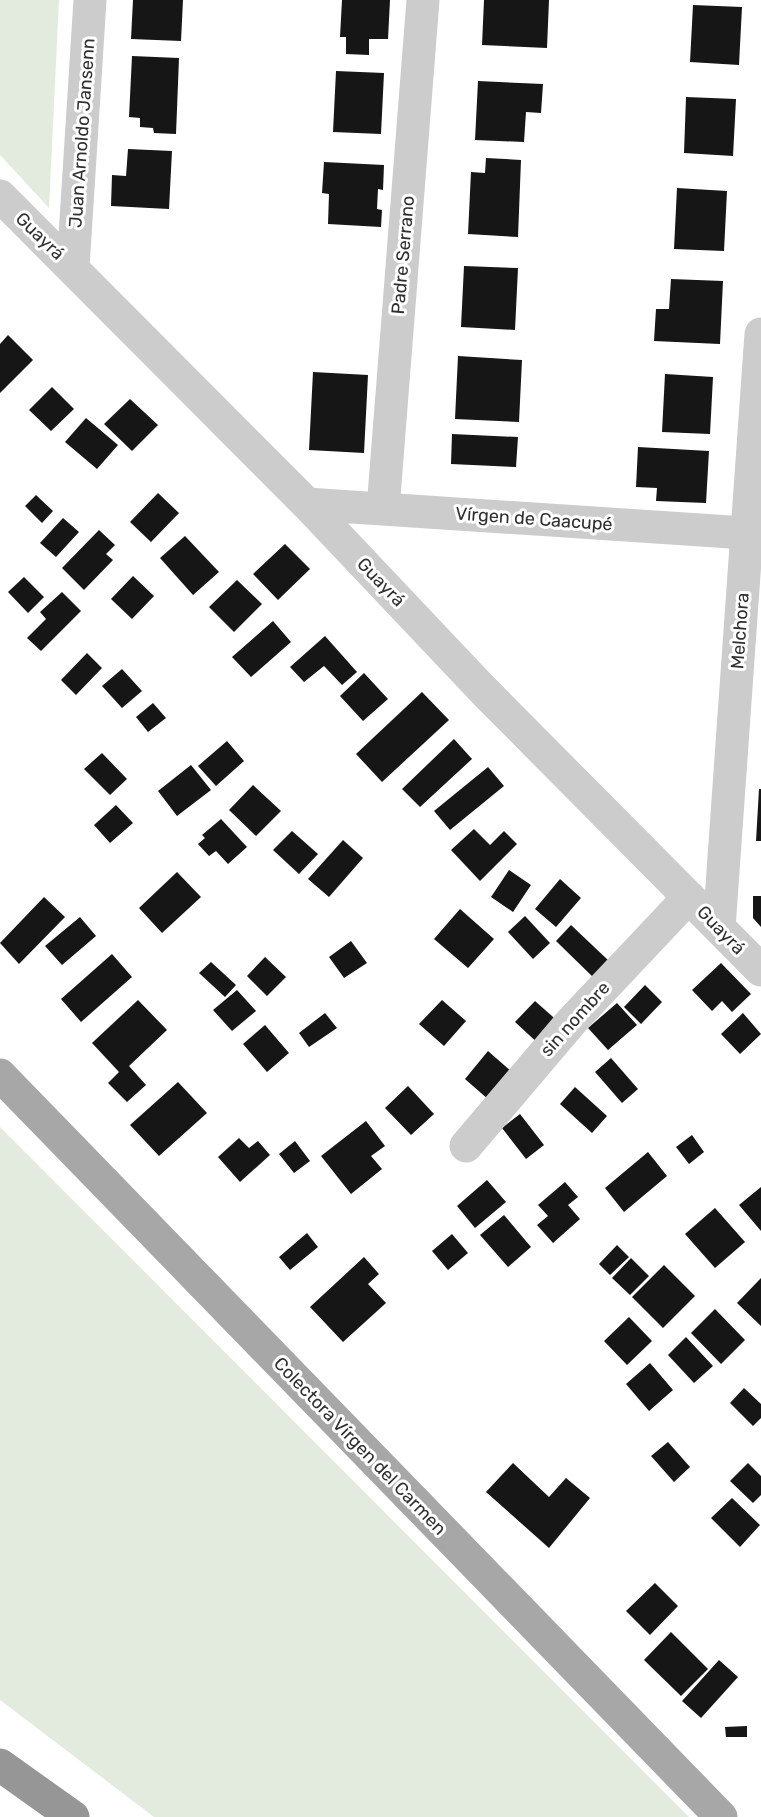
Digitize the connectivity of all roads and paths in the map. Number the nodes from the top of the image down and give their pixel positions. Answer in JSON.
{"nodes":[{"id":1,"x":90,"y":0,"type":"edge"},
{"id":2,"x":423,"y":0,"type":"edge"},
{"id":3,"x":0,"y":196,"type":"edge"},
{"id":4,"x":73,"y":267,"type":"junction"},
{"id":5,"x":761,"y":334,"type":"edge"},
{"id":6,"x":307,"y":504,"type":"junction"},
{"id":7,"x":383,"y":509,"type":"junction"},
{"id":8,"x":754,"y":534,"type":"edge"},
{"id":9,"x":689,"y":897,"type":"junction"},
{"id":10,"x":719,"y":928,"type":"junction"},
{"id":11,"x":761,"y":970,"type":"edge"},
{"id":12,"x":0,"y":1075,"type":"edge"},
{"id":13,"x":466,"y":1146,"type":"dead end"},
{"id":14,"x":0,"y":1765,"type":"edge"},
{"id":15,"x":73,"y":1817,"type":"edge"},
{"id":16,"x":721,"y":1817,"type":"edge"}],
"edges":[{"from":1,"to":4,"type":"street","name":"Juan Arnoldo Jansenn"},
{"from":2,"to":7,"type":"street","name":"Padre Serrano"},
{"from":3,"to":4,"type":"street","name":"Guayrá"},
{"from":4,"to":6,"type":"street","name":"Guayrá"},
{"from":5,"to":8,"type":"street","name":"Melchora"},
{"from":6,"to":7,"type":"street","name":"Vírgen de Caacupé"},
{"from":6,"to":9,"type":"street","name":"Guayrá"},
{"from":7,"to":8,"type":"street","name":"Vírgen de Caacupé"},
{"from":8,"to":10,"type":"street","name":"Melchora"},
{"from":9,"to":10,"type":"street","name":"Guayrá"},
{"from":9,"to":13,"type":"street","name":"sin nombre"},
{"from":10,"to":11,"type":"street","name":"Guayrá"},
{"from":12,"to":16,"type":"main road","name":"Colectora Vírgen del Carmen"},
{"from":14,"to":15,"type":"highway"}]}
